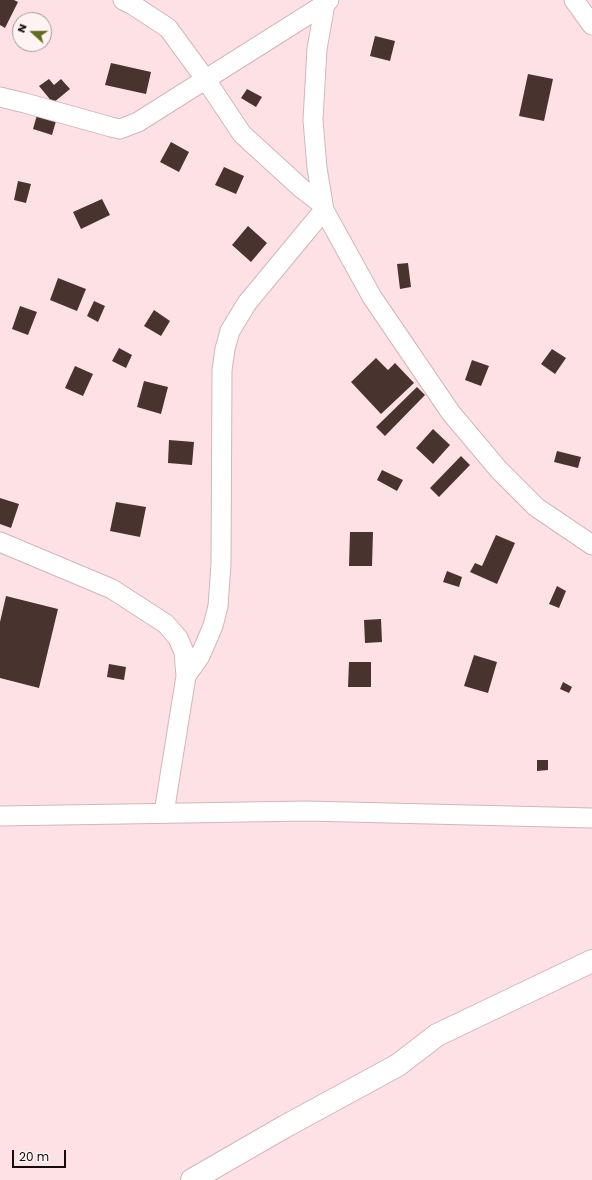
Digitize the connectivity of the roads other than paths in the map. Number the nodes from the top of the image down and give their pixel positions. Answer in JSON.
{"nodes":[{"id":1,"x":123,"y":0,"type":"edge"},
{"id":2,"x":574,"y":0,"type":"edge"},
{"id":3,"x":327,"y":2,"type":"edge"},
{"id":4,"x":592,"y":25,"type":"edge"},
{"id":5,"x":206,"y":80,"type":"junction"},
{"id":6,"x":0,"y":98,"type":"edge"},
{"id":7,"x":323,"y":207,"type":"junction"},
{"id":8,"x":0,"y":542,"type":"edge"},
{"id":9,"x":592,"y":545,"type":"edge"},
{"id":10,"x":186,"y":676,"type":"junction"},
{"id":11,"x":164,"y":813,"type":"junction"},
{"id":12,"x":0,"y":816,"type":"edge"},
{"id":13,"x":592,"y":818,"type":"edge"},
{"id":14,"x":592,"y":961,"type":"edge"},
{"id":15,"x":192,"y":1180,"type":"edge"}],
"edges":[{"from":1,"to":5,"type":"street"},
{"from":2,"to":4,"type":"street"},
{"from":3,"to":5,"type":"street"},
{"from":3,"to":7,"type":"street"},
{"from":5,"to":6,"type":"street"},
{"from":5,"to":7,"type":"street"},
{"from":7,"to":9,"type":"street"},
{"from":7,"to":10,"type":"street"},
{"from":8,"to":10,"type":"street"},
{"from":10,"to":11,"type":"street"},
{"from":11,"to":12,"type":"street"},
{"from":11,"to":13,"type":"street"},
{"from":14,"to":15,"type":"street"}]}
